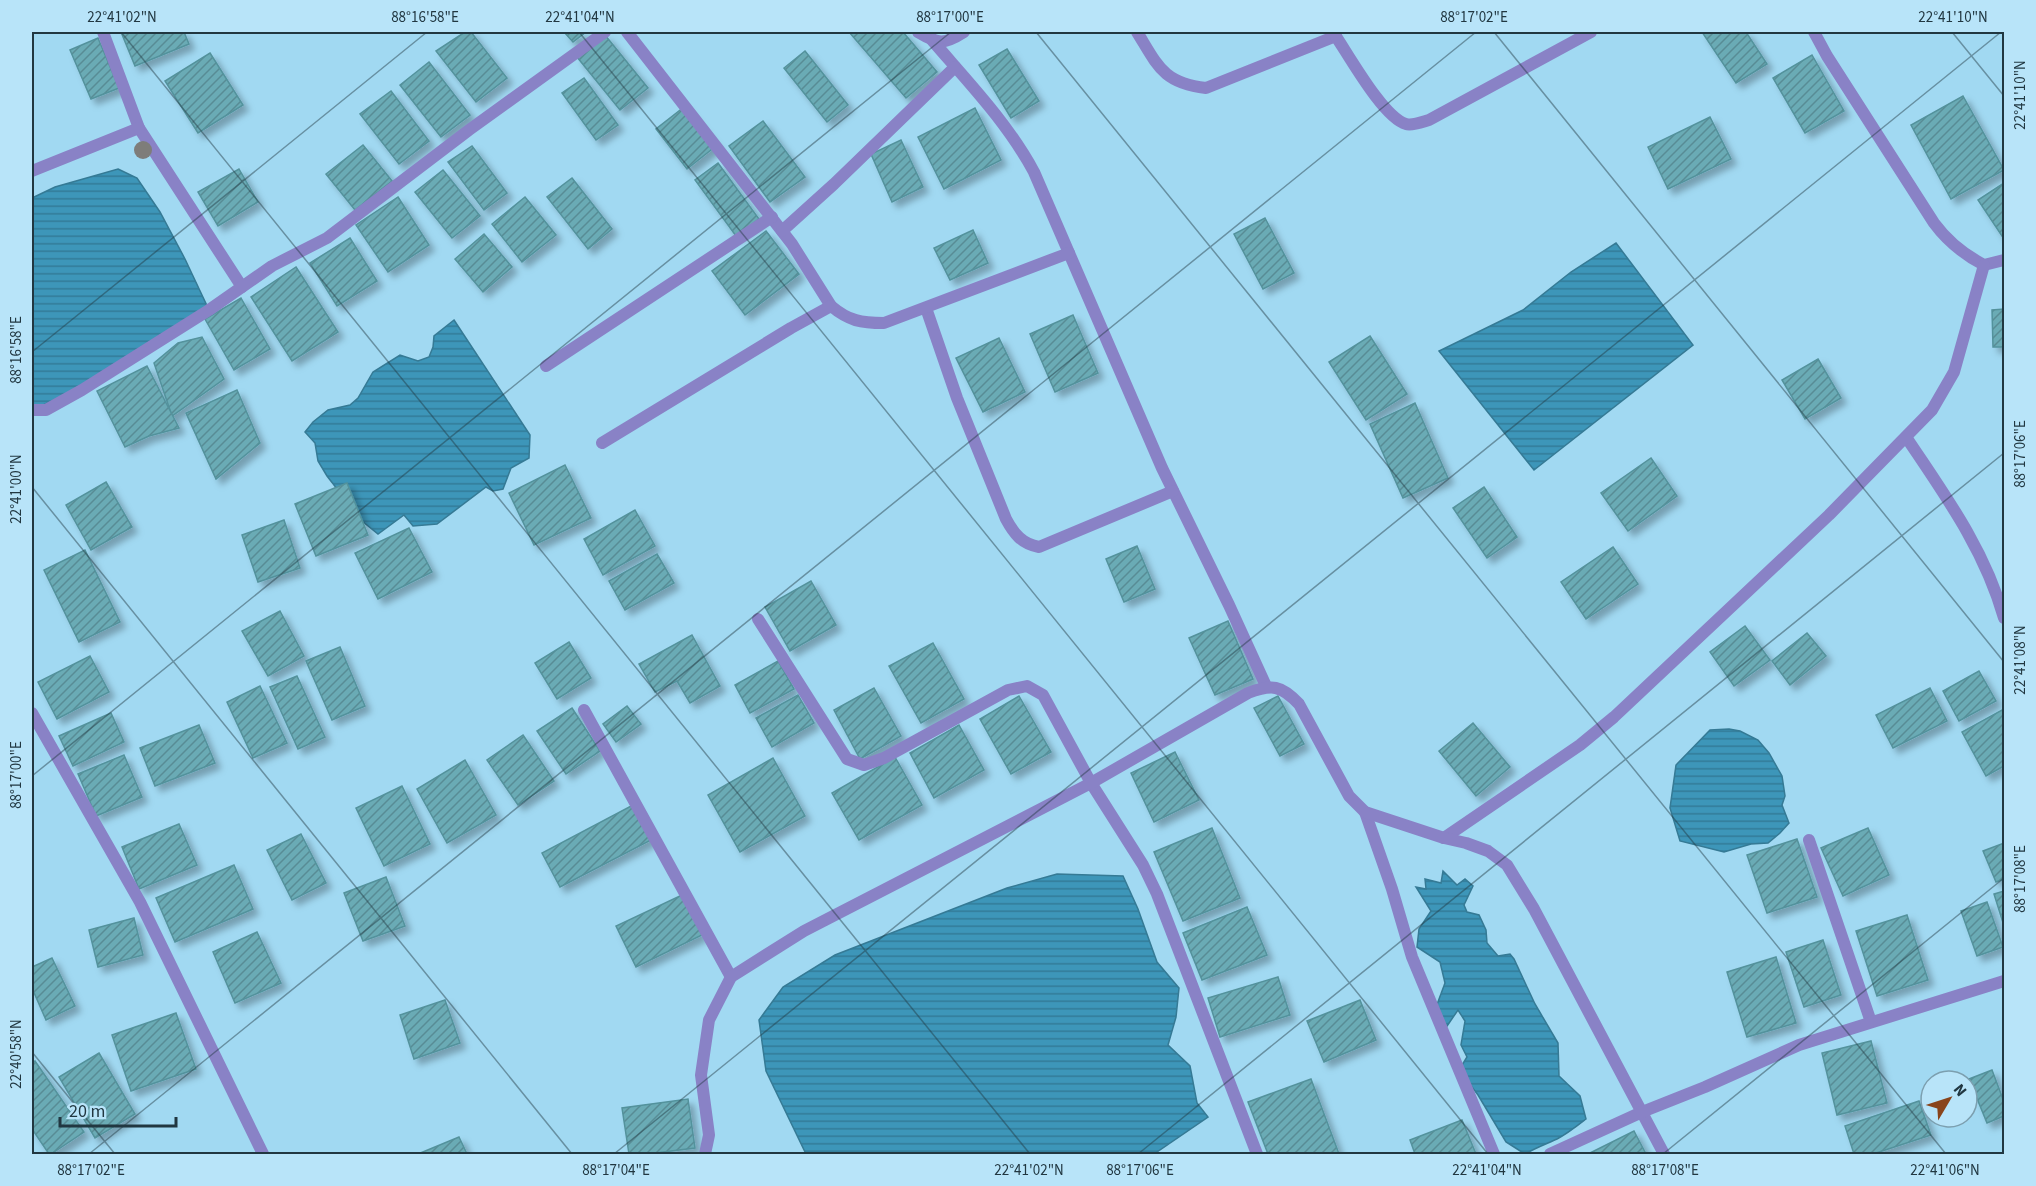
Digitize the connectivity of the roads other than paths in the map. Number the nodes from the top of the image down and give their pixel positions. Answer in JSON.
{"nodes":[{"id":1,"x":103,"y":32,"type":"edge"},
{"id":2,"x":605,"y":32,"type":"edge"},
{"id":3,"x":627,"y":32,"type":"edge"},
{"id":4,"x":918,"y":32,"type":"edge"},
{"id":5,"x":964,"y":32,"type":"edge"},
{"id":6,"x":1137,"y":32,"type":"edge"},
{"id":7,"x":1591,"y":32,"type":"edge"},
{"id":8,"x":1814,"y":32,"type":"edge"},
{"id":9,"x":1334,"y":34,"type":"edge"},
{"id":10,"x":932,"y":40,"type":"junction"},
{"id":11,"x":956,"y":67,"type":"junction"},
{"id":12,"x":139,"y":128,"type":"junction"},
{"id":13,"x":32,"y":171,"type":"edge"},
{"id":14,"x":772,"y":217,"type":"junction"},
{"id":15,"x":782,"y":231,"type":"junction"},
{"id":16,"x":1069,"y":253,"type":"junction"},
{"id":17,"x":2004,"y":260,"type":"edge"},
{"id":18,"x":1984,"y":265,"type":"junction"},
{"id":19,"x":242,"y":287,"type":"junction"},
{"id":20,"x":831,"y":306,"type":"junction"},
{"id":21,"x":926,"y":308,"type":"junction"},
{"id":22,"x":546,"y":366,"type":"dead end"},
{"id":23,"x":32,"y":410,"type":"edge"},
{"id":24,"x":1906,"y":437,"type":"junction"},
{"id":25,"x":602,"y":443,"type":"dead end"},
{"id":26,"x":1173,"y":491,"type":"junction"},
{"id":27,"x":2004,"y":618,"type":"edge"},
{"id":28,"x":758,"y":619,"type":"dead end"},
{"id":29,"x":1266,"y":686,"type":"junction"},
{"id":30,"x":584,"y":710,"type":"dead end"},
{"id":31,"x":32,"y":713,"type":"edge"},
{"id":32,"x":1091,"y":783,"type":"junction"},
{"id":33,"x":1365,"y":812,"type":"junction"},
{"id":34,"x":1444,"y":838,"type":"junction"},
{"id":35,"x":1809,"y":840,"type":"dead end"},
{"id":36,"x":731,"y":977,"type":"junction"},
{"id":37,"x":2004,"y":981,"type":"edge"},
{"id":38,"x":1871,"y":1022,"type":"junction"},
{"id":39,"x":1642,"y":1112,"type":"junction"},
{"id":40,"x":263,"y":1155,"type":"edge"},
{"id":41,"x":705,"y":1155,"type":"edge"},
{"id":42,"x":1257,"y":1155,"type":"edge"},
{"id":43,"x":1494,"y":1155,"type":"edge"},
{"id":44,"x":1550,"y":1155,"type":"edge"},
{"id":45,"x":1664,"y":1155,"type":"edge"}],
"edges":[{"from":1,"to":12,"type":"street"},
{"from":2,"to":19,"type":"street"},
{"from":3,"to":14,"type":"street"},
{"from":4,"to":10,"type":"street"},
{"from":5,"to":10,"type":"street"},
{"from":6,"to":9,"type":"street"},
{"from":7,"to":9,"type":"street"},
{"from":8,"to":18,"type":"street"},
{"from":10,"to":11,"type":"street"},
{"from":11,"to":15,"type":"street"},
{"from":11,"to":16,"type":"street"},
{"from":12,"to":13,"type":"street"},
{"from":12,"to":19,"type":"street"},
{"from":14,"to":15,"type":"street"},
{"from":14,"to":22,"type":"street"},
{"from":15,"to":20,"type":"street"},
{"from":16,"to":21,"type":"street"},
{"from":16,"to":26,"type":"street"},
{"from":17,"to":18,"type":"street"},
{"from":18,"to":24,"type":"street"},
{"from":19,"to":23,"type":"street"},
{"from":20,"to":21,"type":"street"},
{"from":20,"to":25,"type":"street"},
{"from":21,"to":26,"type":"street"},
{"from":24,"to":27,"type":"street"},
{"from":24,"to":34,"type":"street"},
{"from":26,"to":29,"type":"street"},
{"from":28,"to":32,"type":"street"},
{"from":29,"to":32,"type":"street"},
{"from":29,"to":33,"type":"street"},
{"from":30,"to":36,"type":"street"},
{"from":31,"to":40,"type":"street"},
{"from":32,"to":36,"type":"street"},
{"from":32,"to":42,"type":"street"},
{"from":33,"to":34,"type":"street"},
{"from":33,"to":43,"type":"street"},
{"from":34,"to":39,"type":"street"},
{"from":35,"to":38,"type":"street"},
{"from":36,"to":41,"type":"street"},
{"from":37,"to":38,"type":"street"},
{"from":38,"to":39,"type":"street"},
{"from":39,"to":44,"type":"street"},
{"from":39,"to":45,"type":"street"}]}
